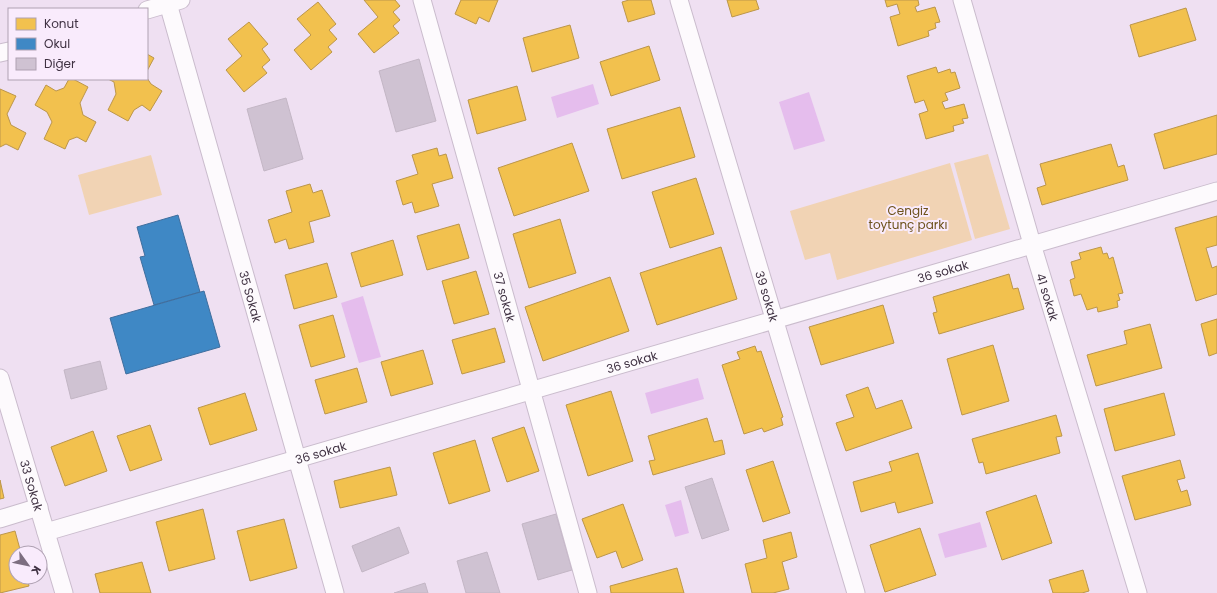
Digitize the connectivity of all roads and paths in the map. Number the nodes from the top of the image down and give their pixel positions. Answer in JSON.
{"nodes":[{"id":1,"x":422,"y":0,"type":"edge"},
{"id":2,"x":679,"y":0,"type":"edge"},
{"id":3,"x":962,"y":0,"type":"edge"},
{"id":4,"x":172,"y":1,"type":"edge"},
{"id":5,"x":148,"y":10,"type":"edge"},
{"id":6,"x":1217,"y":191,"type":"edge"},
{"id":7,"x":1032,"y":244,"type":"junction"},
{"id":8,"x":774,"y":320,"type":"junction"},
{"id":9,"x":0,"y":378,"type":"edge"},
{"id":10,"x":531,"y":391,"type":"junction"},
{"id":11,"x":297,"y":459,"type":"junction"},
{"id":12,"x":38,"y":507,"type":"junction"},
{"id":13,"x":0,"y":519,"type":"edge"},
{"id":14,"x":46,"y":532,"type":"junction"},
{"id":15,"x":64,"y":593,"type":"edge"},
{"id":16,"x":335,"y":593,"type":"edge"},
{"id":17,"x":588,"y":593,"type":"edge"},
{"id":18,"x":856,"y":593,"type":"edge"},
{"id":19,"x":1138,"y":593,"type":"edge"}],
"edges":[{"from":1,"to":10,"type":"street","name":"37 sokak"},
{"from":2,"to":8,"type":"street","name":"39 sokak"},
{"from":3,"to":7,"type":"street","name":"41 sokak"},
{"from":4,"to":5,"type":"street"},
{"from":4,"to":11,"type":"street","name":"35 Sokak"},
{"from":6,"to":7,"type":"street","name":"36 sokak"},
{"from":7,"to":8,"type":"street","name":"36 sokak"},
{"from":7,"to":19,"type":"street","name":"41 sokak"},
{"from":8,"to":10,"type":"street","name":"36 sokak"},
{"from":8,"to":18,"type":"street","name":"39 sokak"},
{"from":9,"to":12,"type":"street","name":"33 Sokak"},
{"from":10,"to":11,"type":"street","name":"36 sokak"},
{"from":10,"to":17,"type":"street","name":"37 sokak"},
{"from":11,"to":14,"type":"street","name":"36 sokak"},
{"from":11,"to":16,"type":"street","name":"35 Sokak"},
{"from":12,"to":13,"type":"street"},
{"from":12,"to":14,"type":"street","name":"33 Sokak"},
{"from":14,"to":15,"type":"street","name":"33 Sokak"}]}
